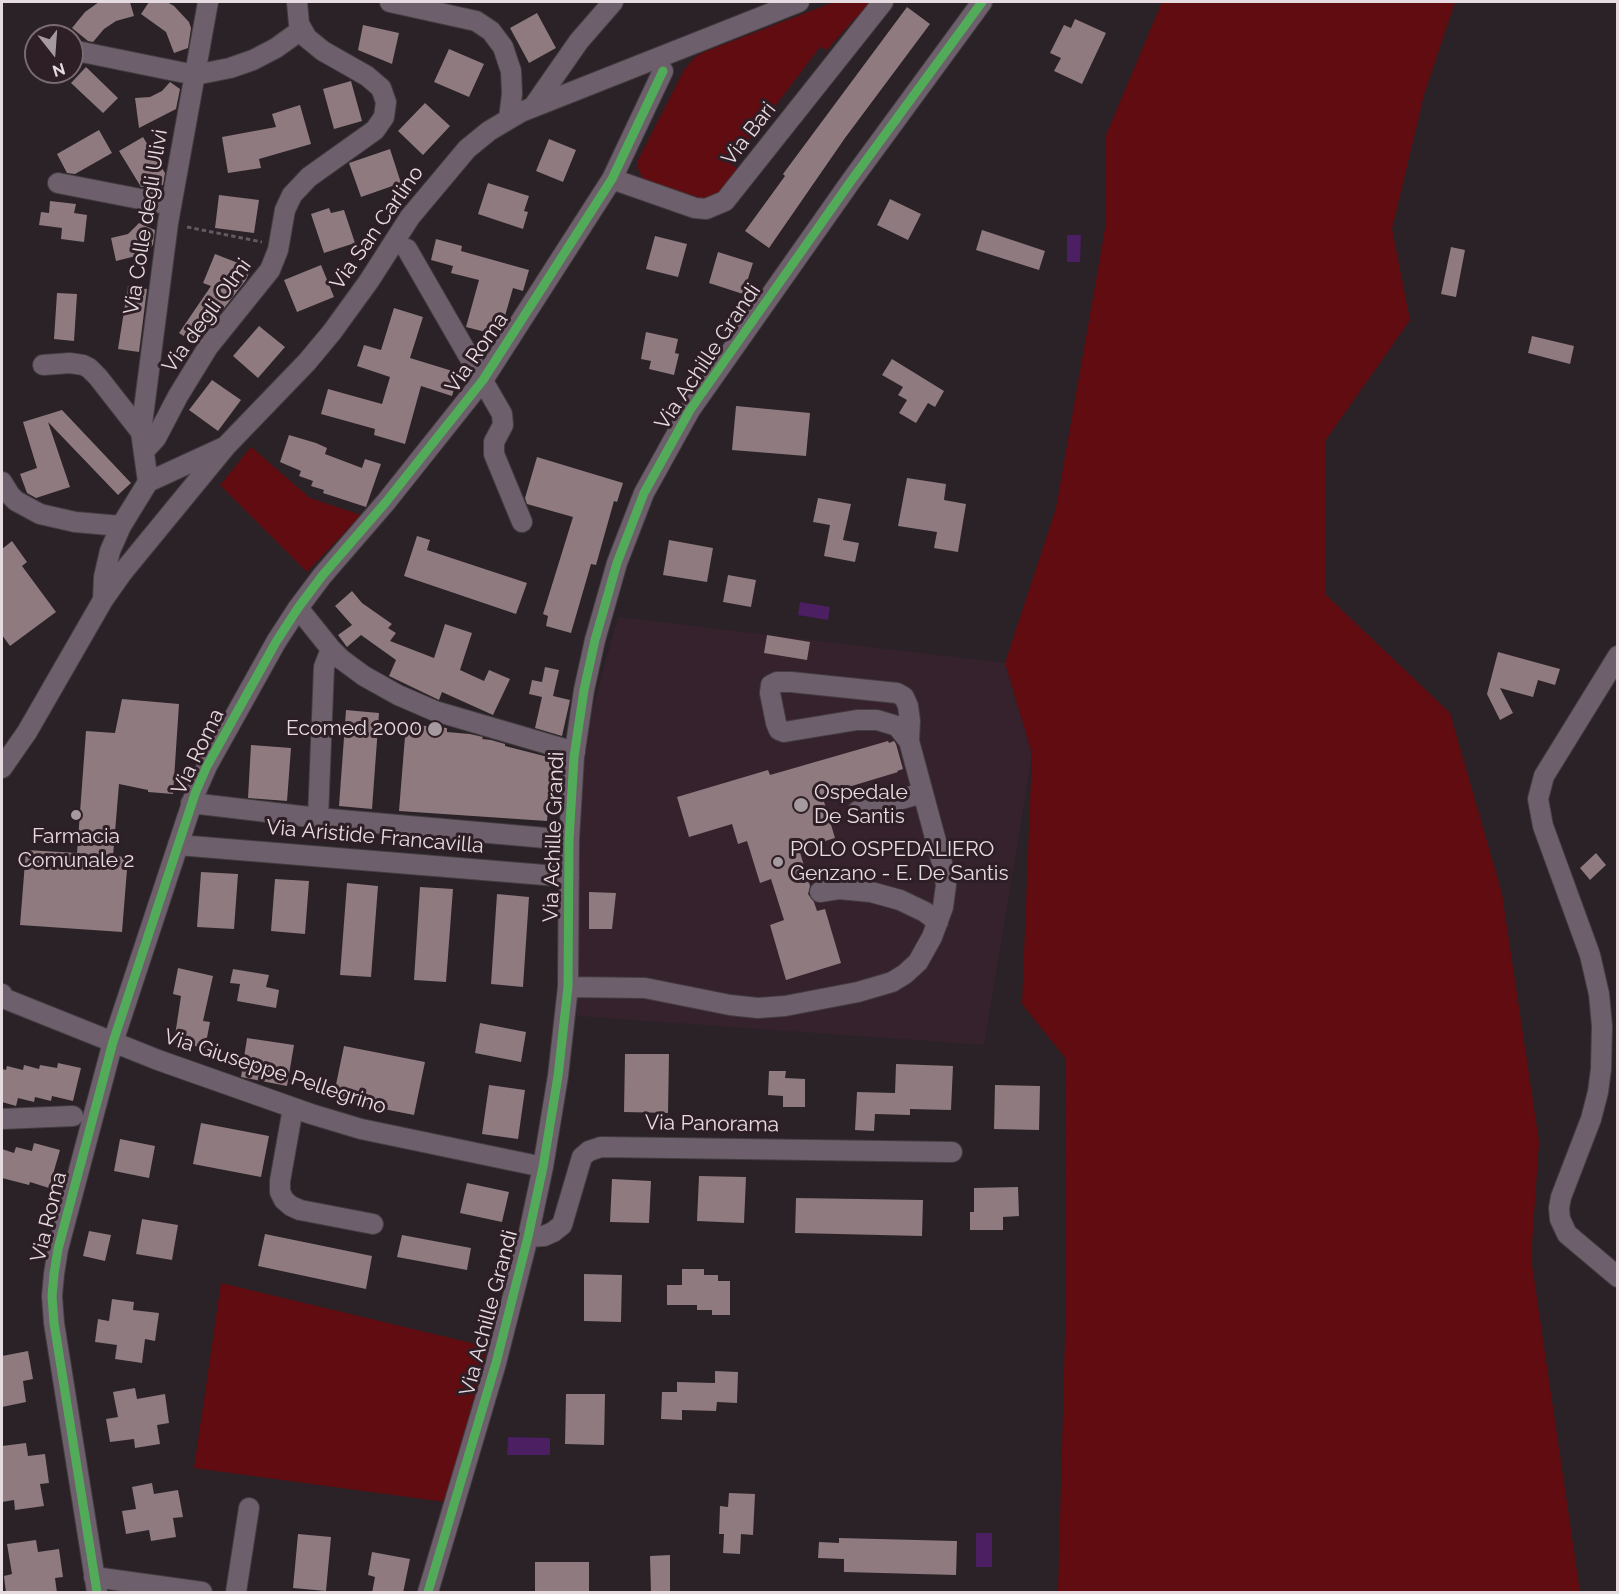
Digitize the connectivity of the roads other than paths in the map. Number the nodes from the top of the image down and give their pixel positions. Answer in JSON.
{"nodes":[{"id":1,"x":208,"y":2,"type":"edge"},
{"id":2,"x":297,"y":2,"type":"edge"},
{"id":3,"x":390,"y":2,"type":"edge"},
{"id":4,"x":613,"y":2,"type":"edge"},
{"id":5,"x":799,"y":2,"type":"edge"},
{"id":6,"x":883,"y":2,"type":"edge"},
{"id":7,"x":982,"y":2,"type":"edge"},
{"id":8,"x":478,"y":11,"type":"edge"},
{"id":9,"x":301,"y":30,"type":"junction"},
{"id":10,"x":84,"y":52,"type":"edge"},
{"id":11,"x":663,"y":71,"type":"dead end"},
{"id":12,"x":195,"y":75,"type":"junction"},
{"id":13,"x":532,"y":107,"type":"junction"},
{"id":14,"x":509,"y":118,"type":"junction"},
{"id":15,"x":612,"y":178,"type":"junction"},
{"id":16,"x":58,"y":183,"type":"dead end"},
{"id":17,"x":170,"y":214,"type":"junction"},
{"id":18,"x":407,"y":249,"type":"dead end"},
{"id":19,"x":43,"y":365,"type":"dead end"},
{"id":20,"x":483,"y":380,"type":"junction"},
{"id":21,"x":143,"y":441,"type":"junction"},
{"id":22,"x":227,"y":446,"type":"junction"},
{"id":23,"x":2,"y":482,"type":"edge"},
{"id":24,"x":148,"y":482,"type":"junction"},
{"id":25,"x":522,"y":522,"type":"dead end"},
{"id":26,"x":121,"y":526,"type":"junction"},
{"id":27,"x":103,"y":600,"type":"junction"},
{"id":28,"x":298,"y":608,"type":"junction"},
{"id":29,"x":331,"y":649,"type":"junction"},
{"id":30,"x":1617,"y":657,"type":"edge"},
{"id":31,"x":909,"y":741,"type":"junction"},
{"id":32,"x":575,"y":752,"type":"junction"},
{"id":33,"x":2,"y":768,"type":"edge"},
{"id":34,"x":923,"y":794,"type":"junction"},
{"id":35,"x":191,"y":804,"type":"junction"},
{"id":36,"x":858,"y":811,"type":"dead end"},
{"id":37,"x":318,"y":818,"type":"junction"},
{"id":38,"x":569,"y":840,"type":"junction"},
{"id":39,"x":178,"y":845,"type":"junction"},
{"id":40,"x":569,"y":877,"type":"junction"},
{"id":41,"x":820,"y":892,"type":"dead end"},
{"id":42,"x":938,"y":922,"type":"junction"},
{"id":43,"x":568,"y":987,"type":"junction"},
{"id":44,"x":2,"y":997,"type":"edge"},
{"id":45,"x":113,"y":1042,"type":"junction"},
{"id":46,"x":293,"y":1108,"type":"junction"},
{"id":47,"x":73,"y":1116,"type":"dead end"},
{"id":48,"x":2,"y":1119,"type":"edge"},
{"id":49,"x":952,"y":1152,"type":"dead end"},
{"id":50,"x":543,"y":1167,"type":"junction"},
{"id":51,"x":373,"y":1224,"type":"dead end"},
{"id":52,"x":528,"y":1237,"type":"junction"},
{"id":53,"x":1617,"y":1277,"type":"edge"},
{"id":54,"x":249,"y":1508,"type":"dead end"},
{"id":55,"x":96,"y":1585,"type":"edge"},
{"id":56,"x":202,"y":1593,"type":"edge"},
{"id":57,"x":236,"y":1593,"type":"edge"},
{"id":58,"x":428,"y":1593,"type":"edge"}],
"edges":[{"from":1,"to":12,"type":"street","name":"Via Colle degli Ulivi"},
{"from":2,"to":9,"type":"street"},
{"from":3,"to":8,"type":"street"},
{"from":4,"to":13,"type":"street"},
{"from":5,"to":13,"type":"street","name":"Via San Carlino"},
{"from":6,"to":15,"type":"street","name":"Via Bari"},
{"from":7,"to":32,"type":"street","name":"Via Achille Grandi"},
{"from":8,"to":14,"type":"street"},
{"from":9,"to":12,"type":"street"},
{"from":9,"to":21,"type":"street","name":"Via degli Olmi"},
{"from":10,"to":12,"type":"street"},
{"from":11,"to":15,"type":"street","name":"Via Roma"},
{"from":12,"to":17,"type":"street","name":"Via Colle degli Ulivi"},
{"from":13,"to":14,"type":"street","name":"Via San Carlino"},
{"from":14,"to":22,"type":"street","name":"Via San Carlino"},
{"from":15,"to":20,"type":"street","name":"Via Roma"},
{"from":16,"to":17,"type":"street"},
{"from":17,"to":21,"type":"street","name":"Via Colle degli Ulivi"},
{"from":18,"to":20,"type":"street"},
{"from":19,"to":21,"type":"street"},
{"from":20,"to":25,"type":"street"},
{"from":20,"to":28,"type":"street","name":"Via Roma"},
{"from":21,"to":24,"type":"street"},
{"from":22,"to":24,"type":"street","name":"Via San Carlino"},
{"from":22,"to":27,"type":"street","name":"Via San Carlino"},
{"from":23,"to":26,"type":"street"},
{"from":24,"to":26,"type":"street","name":"Via San Carlino"},
{"from":26,"to":27,"type":"street","name":"Via San Carlino"},
{"from":27,"to":33,"type":"street","name":"Via San Carlino"},
{"from":28,"to":29,"type":"street"},
{"from":28,"to":35,"type":"street","name":"Via Roma"},
{"from":29,"to":32,"type":"street"},
{"from":29,"to":37,"type":"street"},
{"from":30,"to":53,"type":"street"},
{"from":31,"to":31,"type":"street"},
{"from":31,"to":34,"type":"street"},
{"from":32,"to":38,"type":"street","name":"Via Achille Grandi"},
{"from":34,"to":36,"type":"street"},
{"from":34,"to":42,"type":"street"},
{"from":35,"to":37,"type":"street","name":"Via Aristide Francavilla"},
{"from":35,"to":39,"type":"street","name":"Via Roma"},
{"from":37,"to":38,"type":"street","name":"Via Aristide Francavilla"},
{"from":38,"to":40,"type":"street","name":"Via Achille Grandi"},
{"from":39,"to":40,"type":"street","name":"Via Aristide Francavilla"},
{"from":39,"to":45,"type":"street","name":"Via Roma"},
{"from":40,"to":43,"type":"street","name":"Via Achille Grandi"},
{"from":41,"to":42,"type":"street"},
{"from":42,"to":43,"type":"street"},
{"from":43,"to":50,"type":"street","name":"Via Achille Grandi"},
{"from":44,"to":45,"type":"street","name":"Via Giuseppe Pellegrino"},
{"from":45,"to":46,"type":"street","name":"Via Giuseppe Pellegrino"},
{"from":45,"to":55,"type":"street","name":"Via Roma"},
{"from":46,"to":50,"type":"street","name":"Via Giuseppe Pellegrino"},
{"from":46,"to":51,"type":"street"},
{"from":47,"to":48,"type":"street"},
{"from":49,"to":52,"type":"street","name":"Via Panorama"},
{"from":50,"to":52,"type":"street","name":"Via Achille Grandi"},
{"from":52,"to":58,"type":"street","name":"Via Achille Grandi"},
{"from":54,"to":57,"type":"street"},
{"from":55,"to":56,"type":"street"}]}
